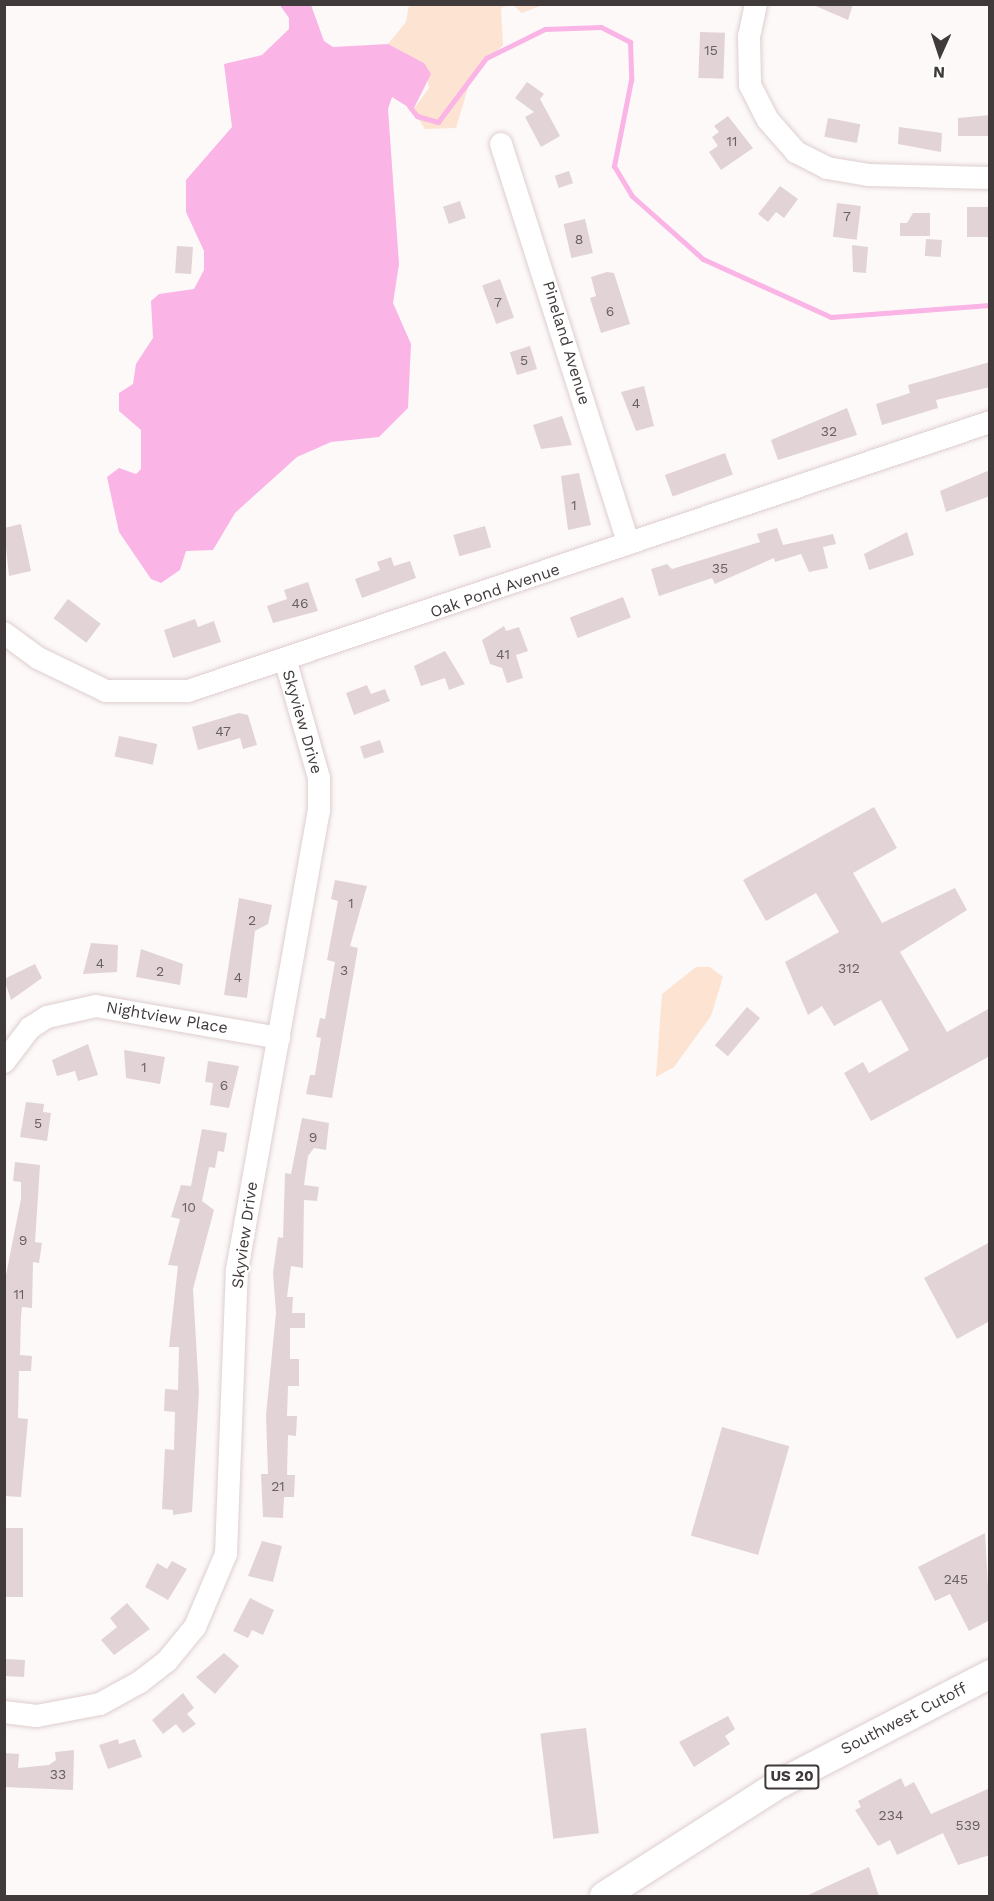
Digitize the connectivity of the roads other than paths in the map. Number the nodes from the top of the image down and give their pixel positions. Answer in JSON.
{"nodes":[{"id":1,"x":756,"y":4,"type":"edge"},
{"id":2,"x":501,"y":144,"type":"dead end"},
{"id":3,"x":990,"y":178,"type":"edge"},
{"id":4,"x":990,"y":422,"type":"edge"},
{"id":5,"x":628,"y":543,"type":"junction"},
{"id":6,"x":4,"y":633,"type":"edge"},
{"id":7,"x":286,"y":662,"type":"junction"},
{"id":8,"x":279,"y":1038,"type":"junction"},
{"id":9,"x":4,"y":1062,"type":"edge"},
{"id":10,"x":990,"y":1674,"type":"edge"},
{"id":11,"x":4,"y":1712,"type":"edge"},
{"id":12,"x":604,"y":1896,"type":"edge"}],
"edges":[{"from":1,"to":3,"type":"street"},
{"from":2,"to":5,"type":"street","name":"Pineland Avenue"},
{"from":4,"to":5,"type":"street","name":"Oak Pond Avenue"},
{"from":5,"to":7,"type":"street","name":"Oak Pond Avenue"},
{"from":6,"to":7,"type":"street","name":"Oak Pond Avenue"},
{"from":7,"to":8,"type":"street","name":"Skyview Drive"},
{"from":8,"to":9,"type":"street","name":"Nightview Place"},
{"from":8,"to":11,"type":"street","name":"Skyview Drive"},
{"from":10,"to":12,"type":"main road","name":"Southwest Cutoff","number":"US 20"}]}
